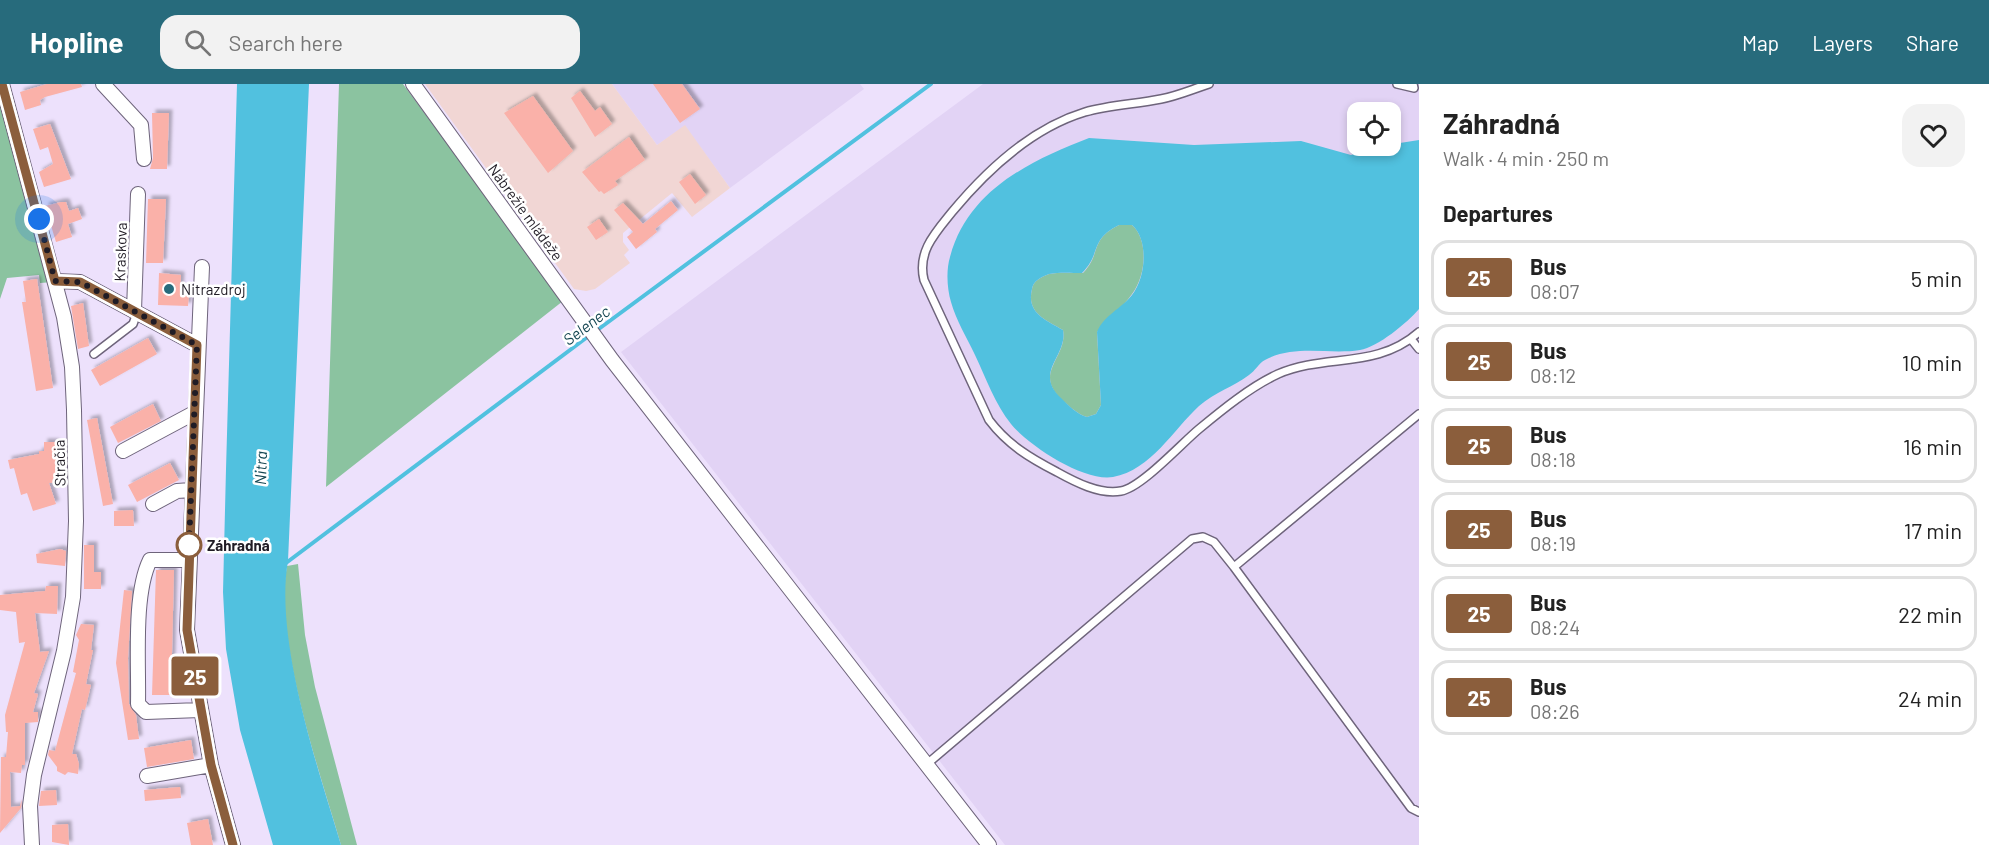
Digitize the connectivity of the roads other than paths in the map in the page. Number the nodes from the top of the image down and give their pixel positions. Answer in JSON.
{"nodes":[{"id":1,"x":2,"y":84,"type":"edge"},
{"id":2,"x":103,"y":84,"type":"edge"},
{"id":3,"x":413,"y":84,"type":"edge"},
{"id":4,"x":1209,"y":84,"type":"edge"},
{"id":5,"x":1397,"y":84,"type":"edge"},
{"id":6,"x":1415,"y":87,"type":"edge"},
{"id":7,"x":144,"y":159,"type":"dead end"},
{"id":8,"x":138,"y":194,"type":"dead end"},
{"id":9,"x":202,"y":267,"type":"dead end"},
{"id":10,"x":55,"y":281,"type":"junction"},
{"id":11,"x":136,"y":312,"type":"junction"},
{"id":12,"x":1419,"y":332,"type":"edge"},
{"id":13,"x":1411,"y":339,"type":"junction"},
{"id":14,"x":197,"y":345,"type":"junction"},
{"id":15,"x":1419,"y":349,"type":"edge"},
{"id":16,"x":94,"y":354,"type":"dead end"},
{"id":17,"x":194,"y":413,"type":"junction"},
{"id":18,"x":1419,"y":414,"type":"edge"},
{"id":19,"x":123,"y":451,"type":"dead end"},
{"id":20,"x":191,"y":490,"type":"junction"},
{"id":21,"x":153,"y":504,"type":"dead end"},
{"id":22,"x":188,"y":560,"type":"junction"},
{"id":23,"x":1234,"y":567,"type":"junction"},
{"id":24,"x":200,"y":710,"type":"junction"},
{"id":25,"x":927,"y":764,"type":"junction"},
{"id":26,"x":211,"y":765,"type":"junction"},
{"id":27,"x":147,"y":776,"type":"dead end"},
{"id":28,"x":1419,"y":812,"type":"edge"},
{"id":29,"x":32,"y":845,"type":"edge"},
{"id":30,"x":233,"y":845,"type":"edge"},
{"id":31,"x":989,"y":845,"type":"edge"}],
"edges":[{"from":1,"to":10,"type":"street","name":"Stračia"},
{"from":2,"to":7,"type":"street"},
{"from":3,"to":25,"type":"street","name":"Nábrežie mládeže"},
{"from":4,"to":13,"type":"lane"},
{"from":5,"to":6,"type":"lane"},
{"from":8,"to":11,"type":"street","name":"Kraskova"},
{"from":9,"to":14,"type":"street"},
{"from":10,"to":11,"type":"street"},
{"from":10,"to":29,"type":"street","name":"Stračia"},
{"from":11,"to":14,"type":"street"},
{"from":11,"to":16,"type":"lane"},
{"from":12,"to":13,"type":"lane"},
{"from":13,"to":15,"type":"lane"},
{"from":14,"to":17,"type":"street"},
{"from":17,"to":19,"type":"street"},
{"from":17,"to":20,"type":"street"},
{"from":18,"to":23,"type":"lane"},
{"from":20,"to":21,"type":"street"},
{"from":20,"to":22,"type":"street"},
{"from":22,"to":24,"type":"street"},
{"from":22,"to":24,"type":"street"},
{"from":23,"to":25,"type":"lane"},
{"from":23,"to":28,"type":"lane"},
{"from":24,"to":26,"type":"street"},
{"from":25,"to":31,"type":"street","name":"Nábrežie mládeže"},
{"from":26,"to":27,"type":"street"},
{"from":26,"to":30,"type":"street"}]}
